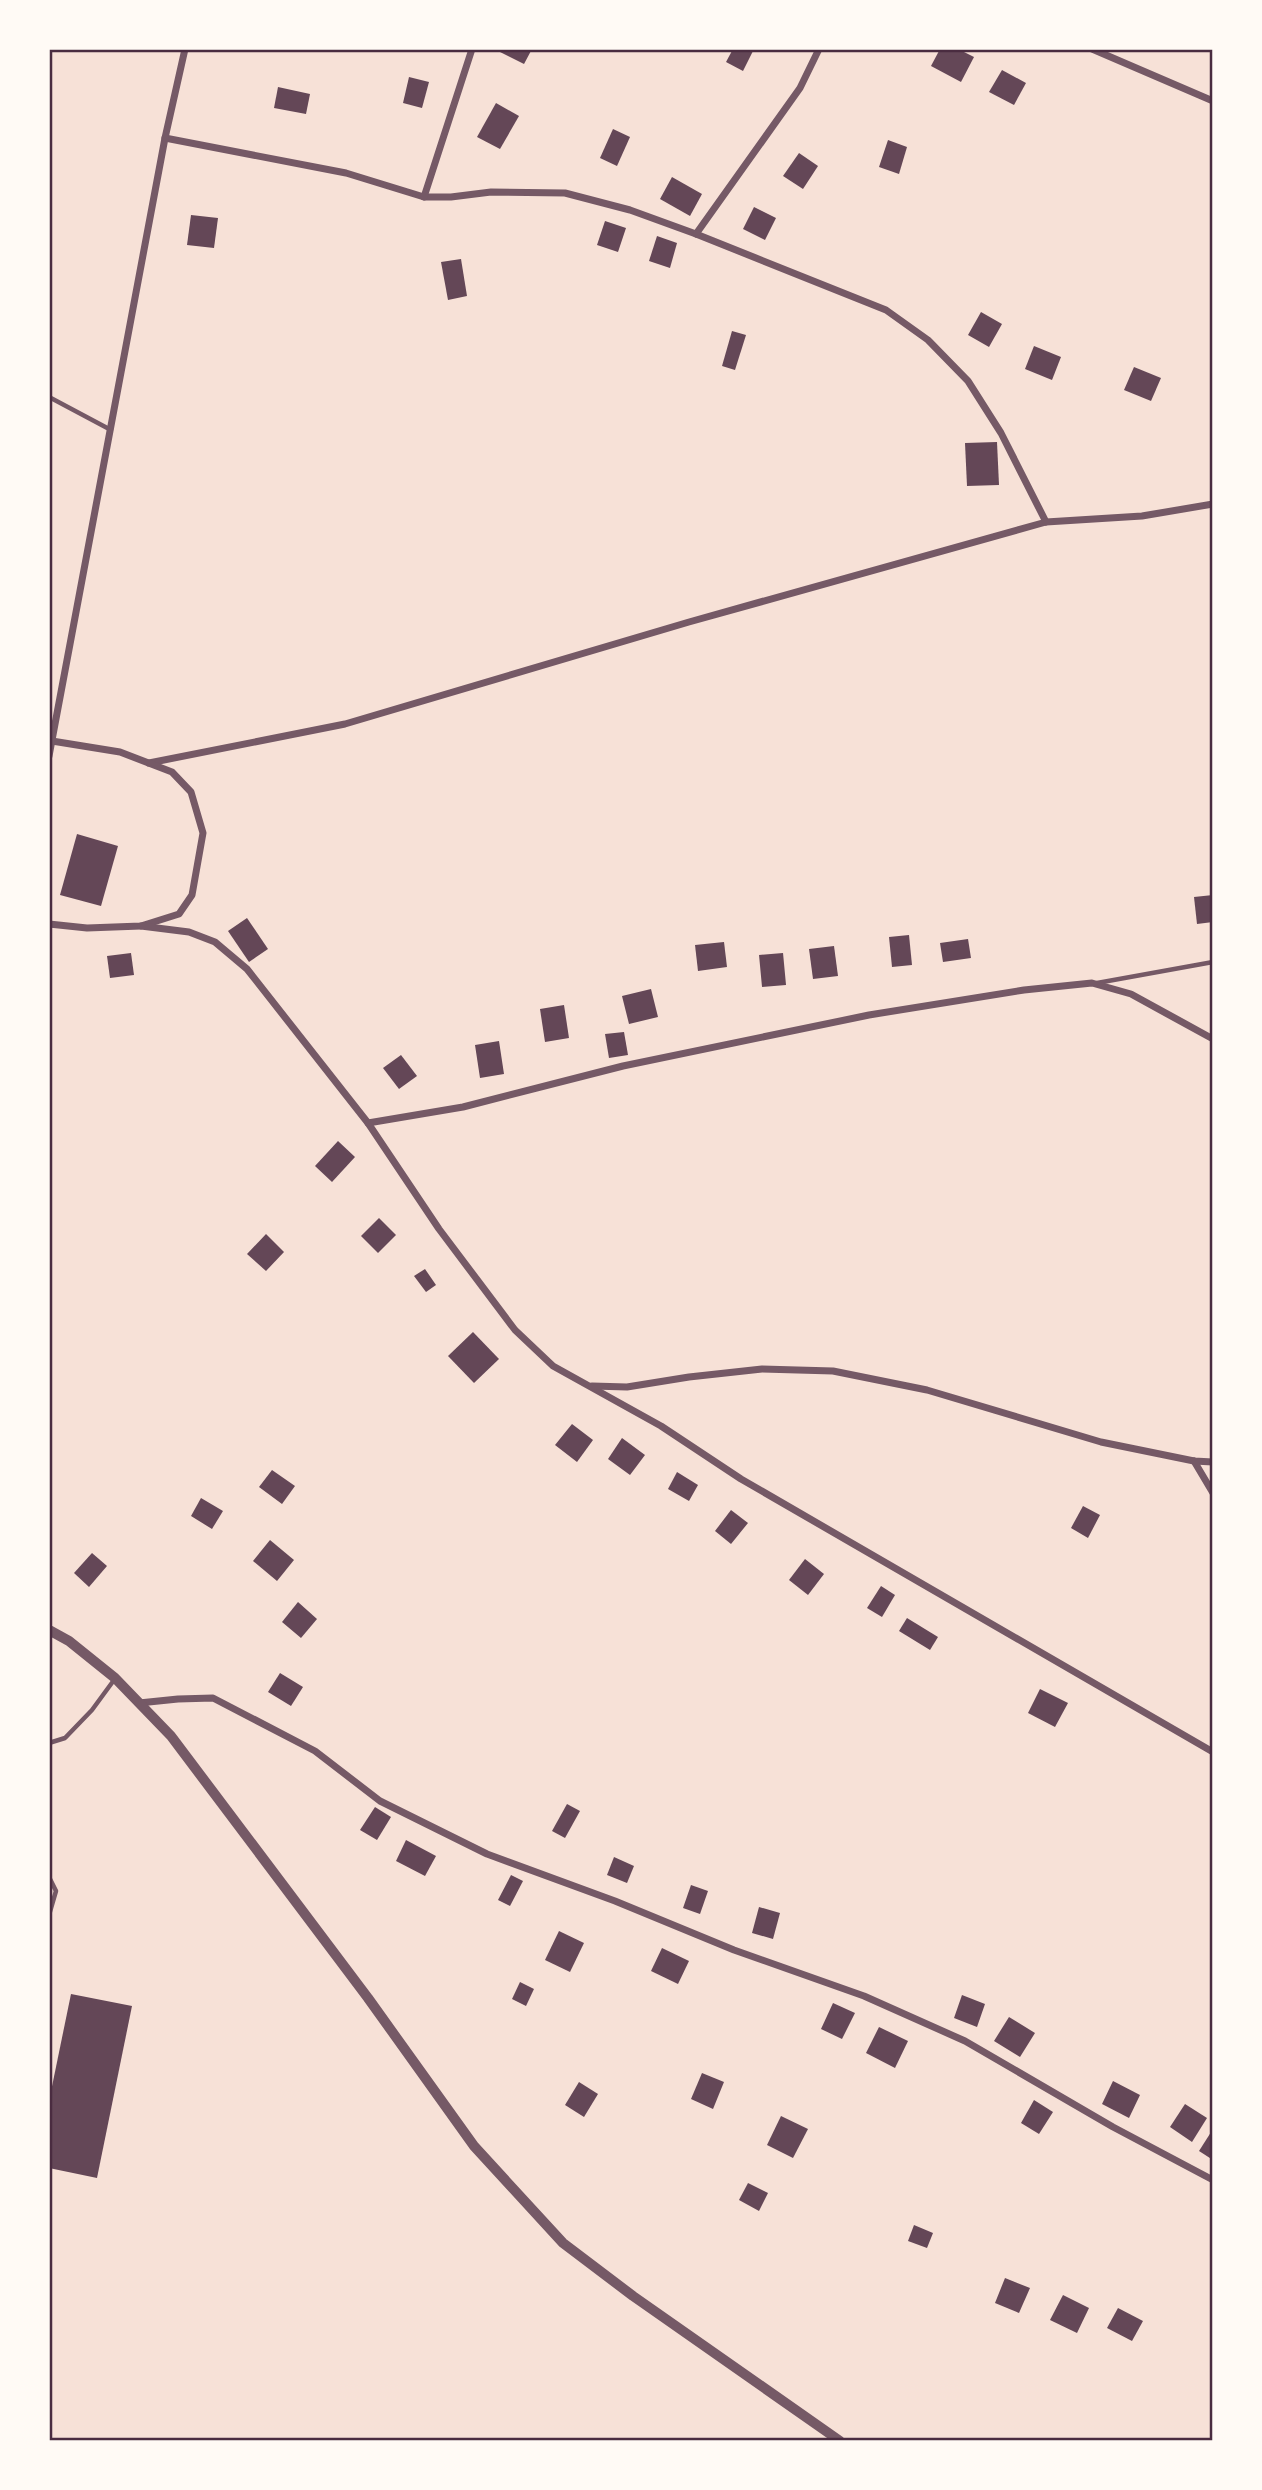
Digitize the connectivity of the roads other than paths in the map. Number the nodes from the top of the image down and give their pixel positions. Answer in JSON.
{"nodes":[{"id":1,"x":185,"y":49,"type":"edge"},
{"id":2,"x":472,"y":49,"type":"edge"},
{"id":3,"x":819,"y":49,"type":"edge"},
{"id":4,"x":1092,"y":49,"type":"edge"},
{"id":5,"x":1122,"y":49,"type":"edge"},
{"id":6,"x":1117,"y":60,"type":"junction"},
{"id":7,"x":1213,"y":101,"type":"edge"},
{"id":8,"x":165,"y":138,"type":"junction"},
{"id":9,"x":425,"y":197,"type":"junction"},
{"id":10,"x":696,"y":234,"type":"junction"},
{"id":11,"x":49,"y":397,"type":"edge"},
{"id":12,"x":112,"y":431,"type":"junction"},
{"id":13,"x":1213,"y":504,"type":"edge"},
{"id":14,"x":1046,"y":522,"type":"junction"},
{"id":15,"x":52,"y":741,"type":"junction"},
{"id":16,"x":49,"y":756,"type":"edge"},
{"id":17,"x":149,"y":763,"type":"junction"},
{"id":18,"x":49,"y":925,"type":"edge"},
{"id":19,"x":141,"y":926,"type":"junction"},
{"id":20,"x":1213,"y":962,"type":"edge"},
{"id":21,"x":1092,"y":983,"type":"junction"},
{"id":22,"x":1213,"y":1039,"type":"edge"},
{"id":23,"x":368,"y":1123,"type":"junction"},
{"id":24,"x":588,"y":1386,"type":"junction"},
{"id":25,"x":1194,"y":1461,"type":"junction"},
{"id":26,"x":1213,"y":1462,"type":"edge"},
{"id":27,"x":1213,"y":1493,"type":"edge"},
{"id":28,"x":49,"y":1630,"type":"edge"},
{"id":29,"x":115,"y":1678,"type":"junction"},
{"id":30,"x":139,"y":1703,"type":"junction"},
{"id":31,"x":49,"y":1743,"type":"edge"},
{"id":32,"x":1213,"y":1752,"type":"edge"},
{"id":33,"x":49,"y":1877,"type":"edge"},
{"id":34,"x":49,"y":1915,"type":"edge"},
{"id":35,"x":1213,"y":2180,"type":"edge"},
{"id":36,"x":840,"y":2441,"type":"edge"}],
"edges":[{"from":1,"to":8,"type":"street"},
{"from":2,"to":9,"type":"street"},
{"from":3,"to":10,"type":"street"},
{"from":4,"to":6,"type":"street"},
{"from":5,"to":6,"type":"street"},
{"from":6,"to":7,"type":"street"},
{"from":8,"to":9,"type":"street"},
{"from":8,"to":12,"type":"street"},
{"from":9,"to":10,"type":"street"},
{"from":10,"to":14,"type":"street"},
{"from":11,"to":12,"type":"lane"},
{"from":12,"to":15,"type":"street"},
{"from":13,"to":14,"type":"street"},
{"from":14,"to":17,"type":"street"},
{"from":15,"to":16,"type":"street"},
{"from":15,"to":17,"type":"street"},
{"from":17,"to":19,"type":"street"},
{"from":18,"to":19,"type":"street"},
{"from":19,"to":23,"type":"street"},
{"from":20,"to":21,"type":"lane"},
{"from":21,"to":22,"type":"street"},
{"from":21,"to":23,"type":"street"},
{"from":23,"to":24,"type":"street"},
{"from":24,"to":25,"type":"street"},
{"from":24,"to":32,"type":"street"},
{"from":25,"to":26,"type":"street"},
{"from":25,"to":27,"type":"street"},
{"from":28,"to":29,"type":"street"},
{"from":29,"to":30,"type":"street"},
{"from":29,"to":31,"type":"lane"},
{"from":30,"to":35,"type":"street"},
{"from":30,"to":36,"type":"street"},
{"from":33,"to":34,"type":"lane"}]}
